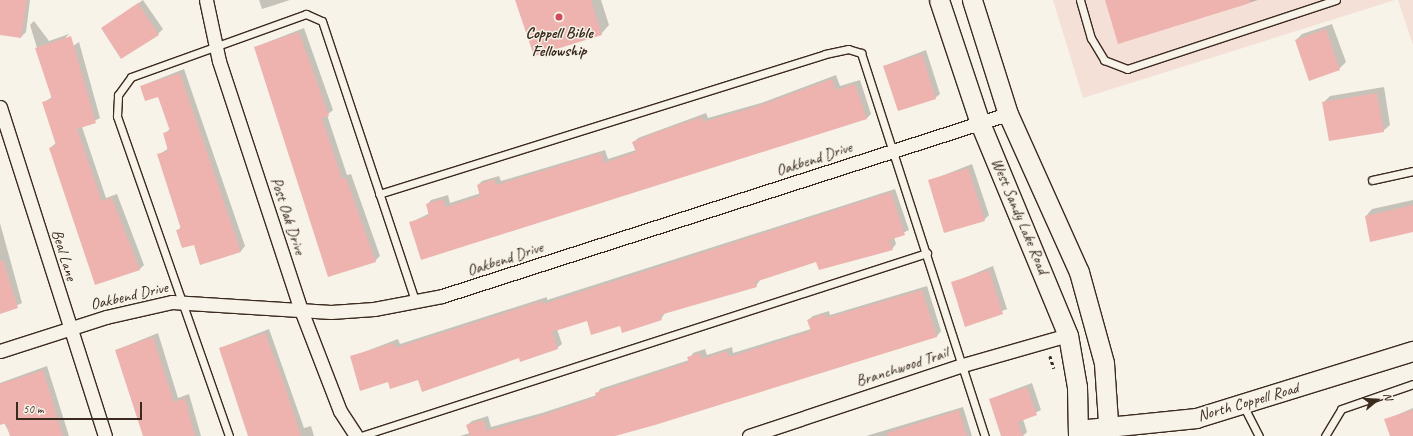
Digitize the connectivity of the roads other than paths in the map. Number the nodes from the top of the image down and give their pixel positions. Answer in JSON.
{"nodes":[{"id":1,"x":206,"y":0,"type":"edge"},
{"id":2,"x":939,"y":0,"type":"edge"},
{"id":3,"x":972,"y":0,"type":"edge"},
{"id":4,"x":1080,"y":0,"type":"edge"},
{"id":5,"x":1336,"y":0,"type":"edge"},
{"id":6,"x":216,"y":43,"type":"junction"},
{"id":7,"x":0,"y":107,"type":"edge"},
{"id":8,"x":1008,"y":114,"type":"junction"},
{"id":9,"x":980,"y":123,"type":"junction"},
{"id":10,"x":895,"y":151,"type":"junction"},
{"id":11,"x":1413,"y":171,"type":"edge"},
{"id":12,"x":1372,"y":180,"type":"dead end"},
{"id":13,"x":379,"y":194,"type":"junction"},
{"id":14,"x":927,"y":253,"type":"junction"},
{"id":15,"x":415,"y":301,"type":"junction"},
{"id":16,"x":182,"y":302,"type":"junction"},
{"id":17,"x":301,"y":310,"type":"junction"},
{"id":18,"x":69,"y":329,"type":"junction"},
{"id":19,"x":1068,"y":335,"type":"junction"},
{"id":20,"x":0,"y":351,"type":"edge"},
{"id":21,"x":1413,"y":351,"type":"edge"},
{"id":22,"x":963,"y":365,"type":"junction"},
{"id":23,"x":1413,"y":384,"type":"edge"},
{"id":24,"x":1243,"y":404,"type":"junction"},
{"id":25,"x":1109,"y":432,"type":"edge"},
{"id":26,"x":1078,"y":433,"type":"edge"},
{"id":27,"x":105,"y":436,"type":"edge"},
{"id":28,"x":229,"y":436,"type":"edge"},
{"id":29,"x":356,"y":436,"type":"edge"},
{"id":30,"x":361,"y":436,"type":"edge"},
{"id":31,"x":749,"y":436,"type":"edge"},
{"id":32,"x":985,"y":436,"type":"edge"},
{"id":33,"x":1259,"y":436,"type":"edge"},
{"id":34,"x":1325,"y":436,"type":"edge"}],
"edges":[{"from":1,"to":6,"type":"street","name":"Post Oak Drive"},
{"from":2,"to":9,"type":"main road","name":"West Sandy Lake Road"},
{"from":3,"to":8,"type":"main road","name":"West Sandy Lake Road"},
{"from":4,"to":5,"type":"lane"},
{"from":6,"to":13,"type":"lane"},
{"from":6,"to":16,"type":"lane"},
{"from":6,"to":17,"type":"street","name":"Post Oak Drive"},
{"from":7,"to":18,"type":"street","name":"Beal Lane"},
{"from":8,"to":9,"type":"street","name":"Oakbend Drive"},
{"from":8,"to":25,"type":"main road","name":"West Sandy Lake Road"},
{"from":9,"to":10,"type":"street","name":"Oakbend Drive"},
{"from":9,"to":19,"type":"main road","name":"West Sandy Lake Road"},
{"from":10,"to":13,"type":"lane"},
{"from":10,"to":14,"type":"lane"},
{"from":10,"to":15,"type":"street","name":"Oakbend Drive"},
{"from":11,"to":12,"type":"lane"},
{"from":13,"to":15,"type":"lane"},
{"from":14,"to":22,"type":"lane"},
{"from":14,"to":30,"type":"lane"},
{"from":15,"to":17,"type":"street","name":"Oakbend Drive"},
{"from":16,"to":17,"type":"street","name":"Oakbend Drive"},
{"from":16,"to":18,"type":"street","name":"Oakbend Drive"},
{"from":16,"to":28,"type":"lane"},
{"from":17,"to":29,"type":"street","name":"Post Oak Drive"},
{"from":18,"to":20,"type":"street","name":"Oakbend Drive"},
{"from":18,"to":27,"type":"street","name":"Beal Lane"},
{"from":19,"to":22,"type":"street","name":"Branchwood Trail"},
{"from":19,"to":26,"type":"main road","name":"West Sandy Lake Road"},
{"from":21,"to":24,"type":"main road","name":"North Coppell Road"},
{"from":22,"to":31,"type":"street","name":"Branchwood Trail"},
{"from":22,"to":32,"type":"lane"},
{"from":23,"to":34,"type":"lane"},
{"from":24,"to":25,"type":"main road","name":"North Coppell Road"},
{"from":24,"to":33,"type":"lane"},
{"from":25,"to":26,"type":"main road","name":"North Coppell Road"}]}
